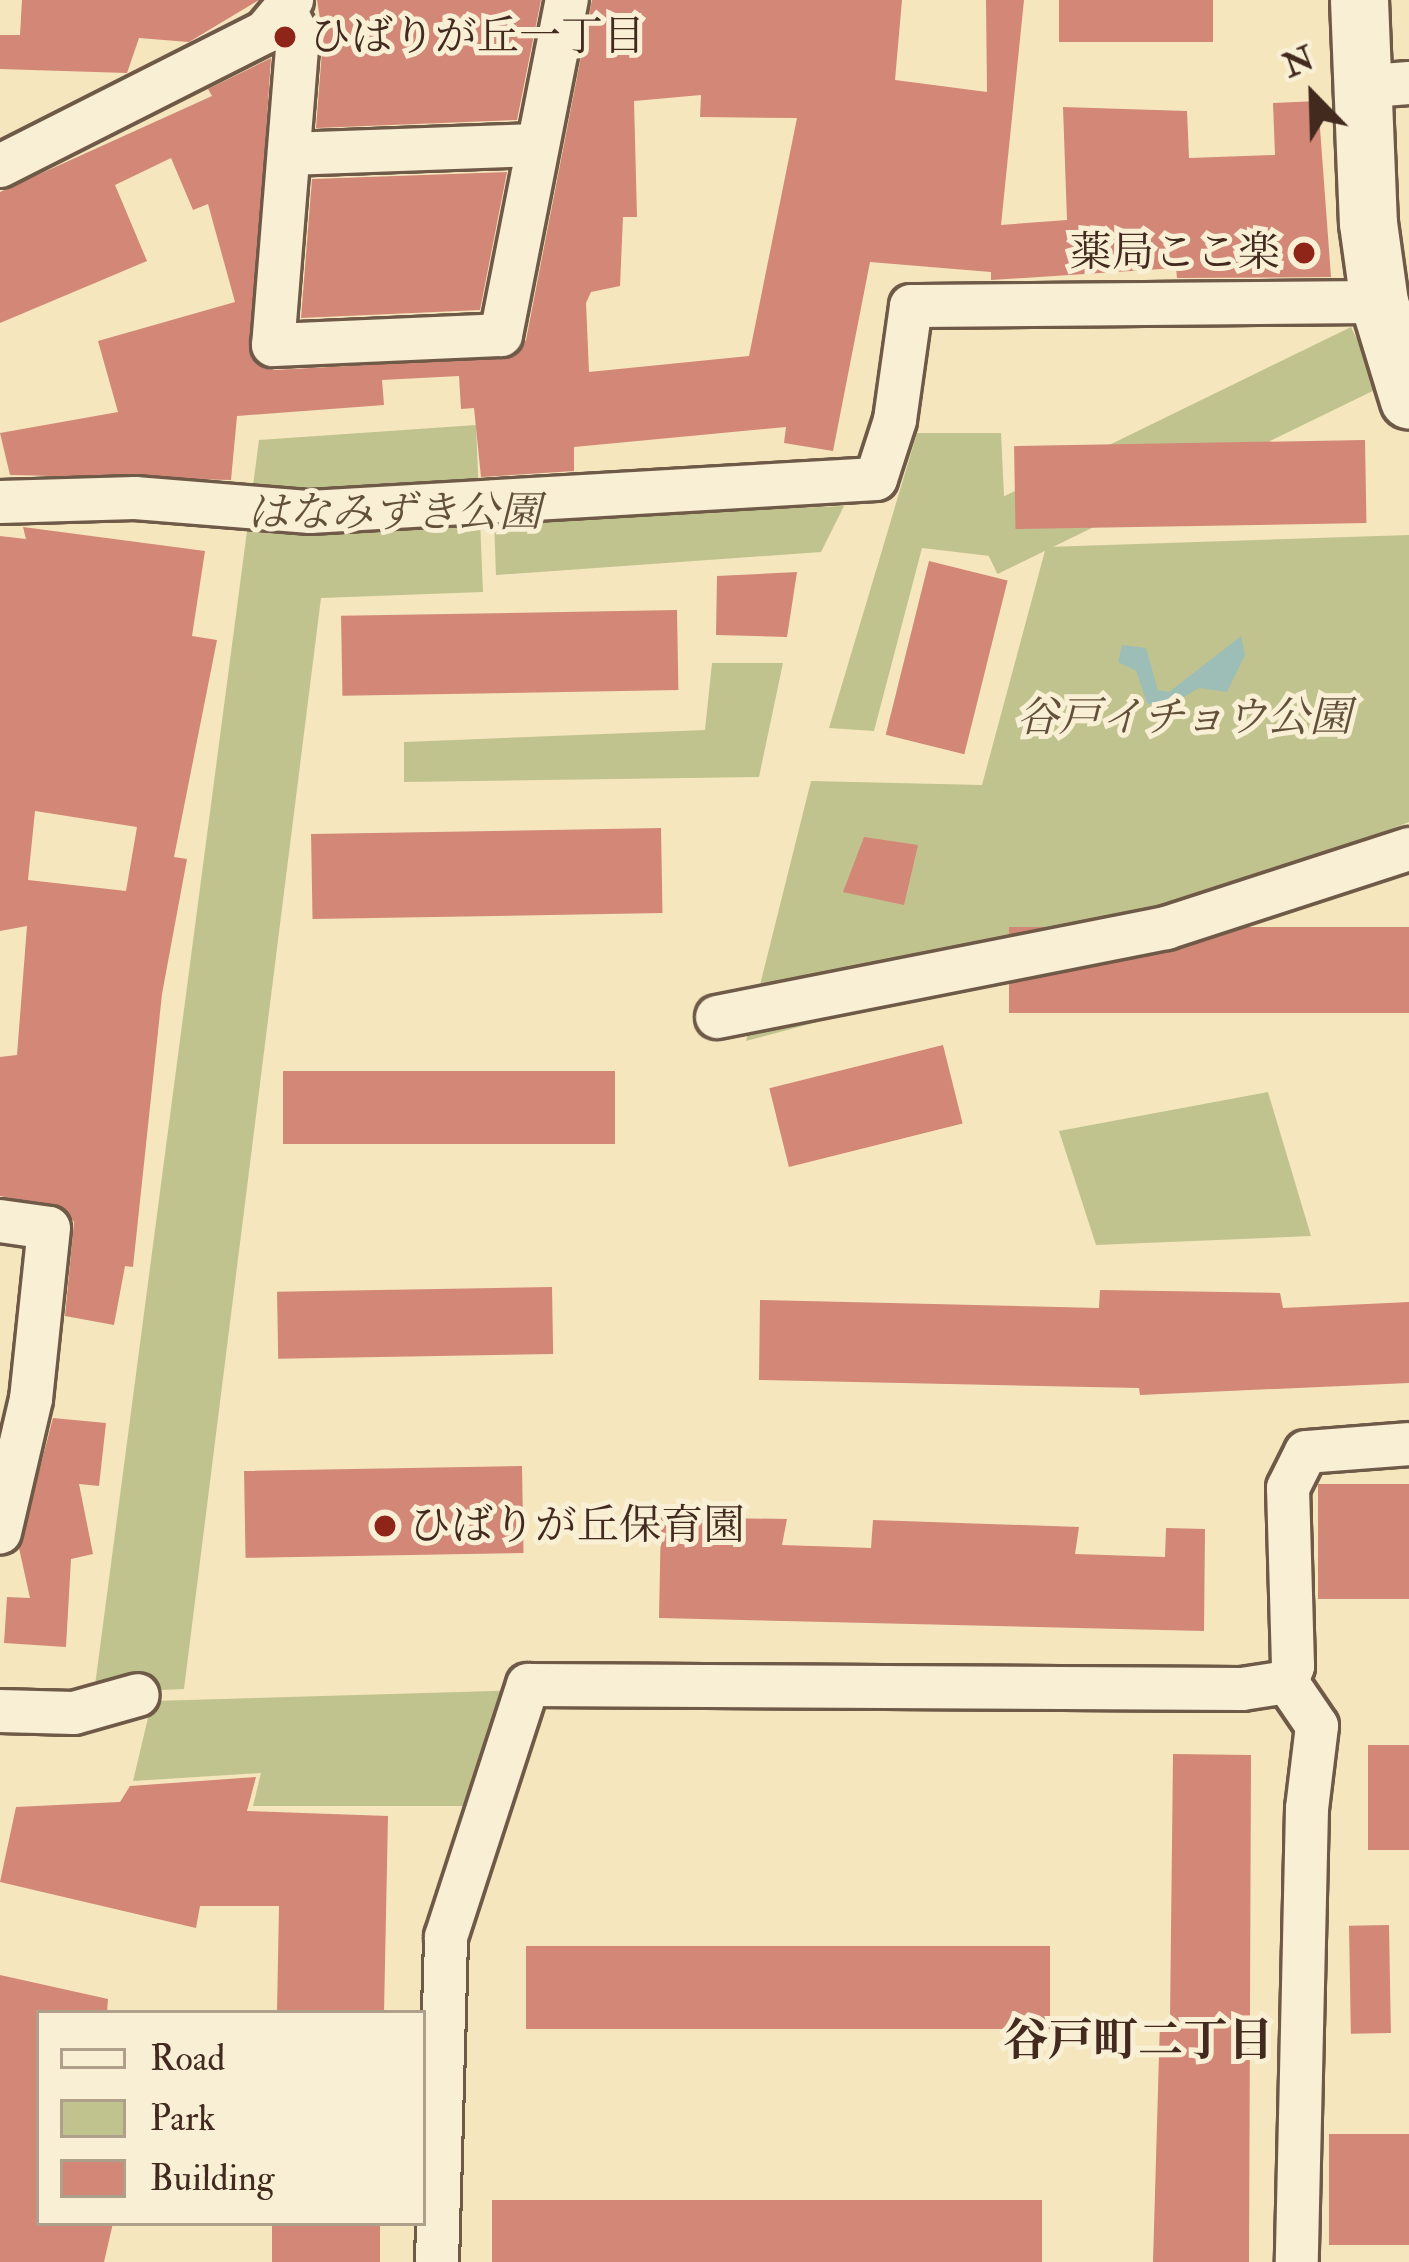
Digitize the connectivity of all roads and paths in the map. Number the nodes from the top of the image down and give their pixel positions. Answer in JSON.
{"nodes":[{"id":1,"x":568,"y":0,"type":"edge"},
{"id":2,"x":1359,"y":0,"type":"edge"},
{"id":3,"x":289,"y":7,"type":"edge"},
{"id":4,"x":1384,"y":85,"type":"edge"},
{"id":5,"x":536,"y":145,"type":"junction"},
{"id":6,"x":289,"y":154,"type":"junction"},
{"id":7,"x":0,"y":166,"type":"edge"},
{"id":8,"x":1379,"y":302,"type":"junction"},
{"id":9,"x":1409,"y":400,"type":"edge"},
{"id":10,"x":0,"y":502,"type":"edge"},
{"id":11,"x":1409,"y":849,"type":"edge"},
{"id":12,"x":717,"y":1017,"type":"dead end"},
{"id":13,"x":0,"y":1221,"type":"edge"},
{"id":14,"x":1409,"y":1444,"type":"edge"},
{"id":15,"x":0,"y":1532,"type":"edge"},
{"id":16,"x":1287,"y":1682,"type":"junction"},
{"id":17,"x":138,"y":1695,"type":"dead end"},
{"id":18,"x":0,"y":1711,"type":"edge"},
{"id":19,"x":437,"y":2262,"type":"edge"},
{"id":20,"x":1297,"y":2262,"type":"edge"}],
"edges":[{"from":1,"to":5,"type":"street"},
{"from":2,"to":4,"type":"main road"},
{"from":3,"to":6,"type":"street"},
{"from":3,"to":7,"type":"street"},
{"from":4,"to":8,"type":"main road"},
{"from":5,"to":6,"type":"street"},
{"from":5,"to":6,"type":"street"},
{"from":8,"to":9,"type":"main road"},
{"from":8,"to":10,"type":"street"},
{"from":11,"to":12,"type":"street"},
{"from":13,"to":15,"type":"street"},
{"from":14,"to":16,"type":"street"},
{"from":16,"to":19,"type":"street"},
{"from":16,"to":20,"type":"street"},
{"from":17,"to":18,"type":"street"}]}
